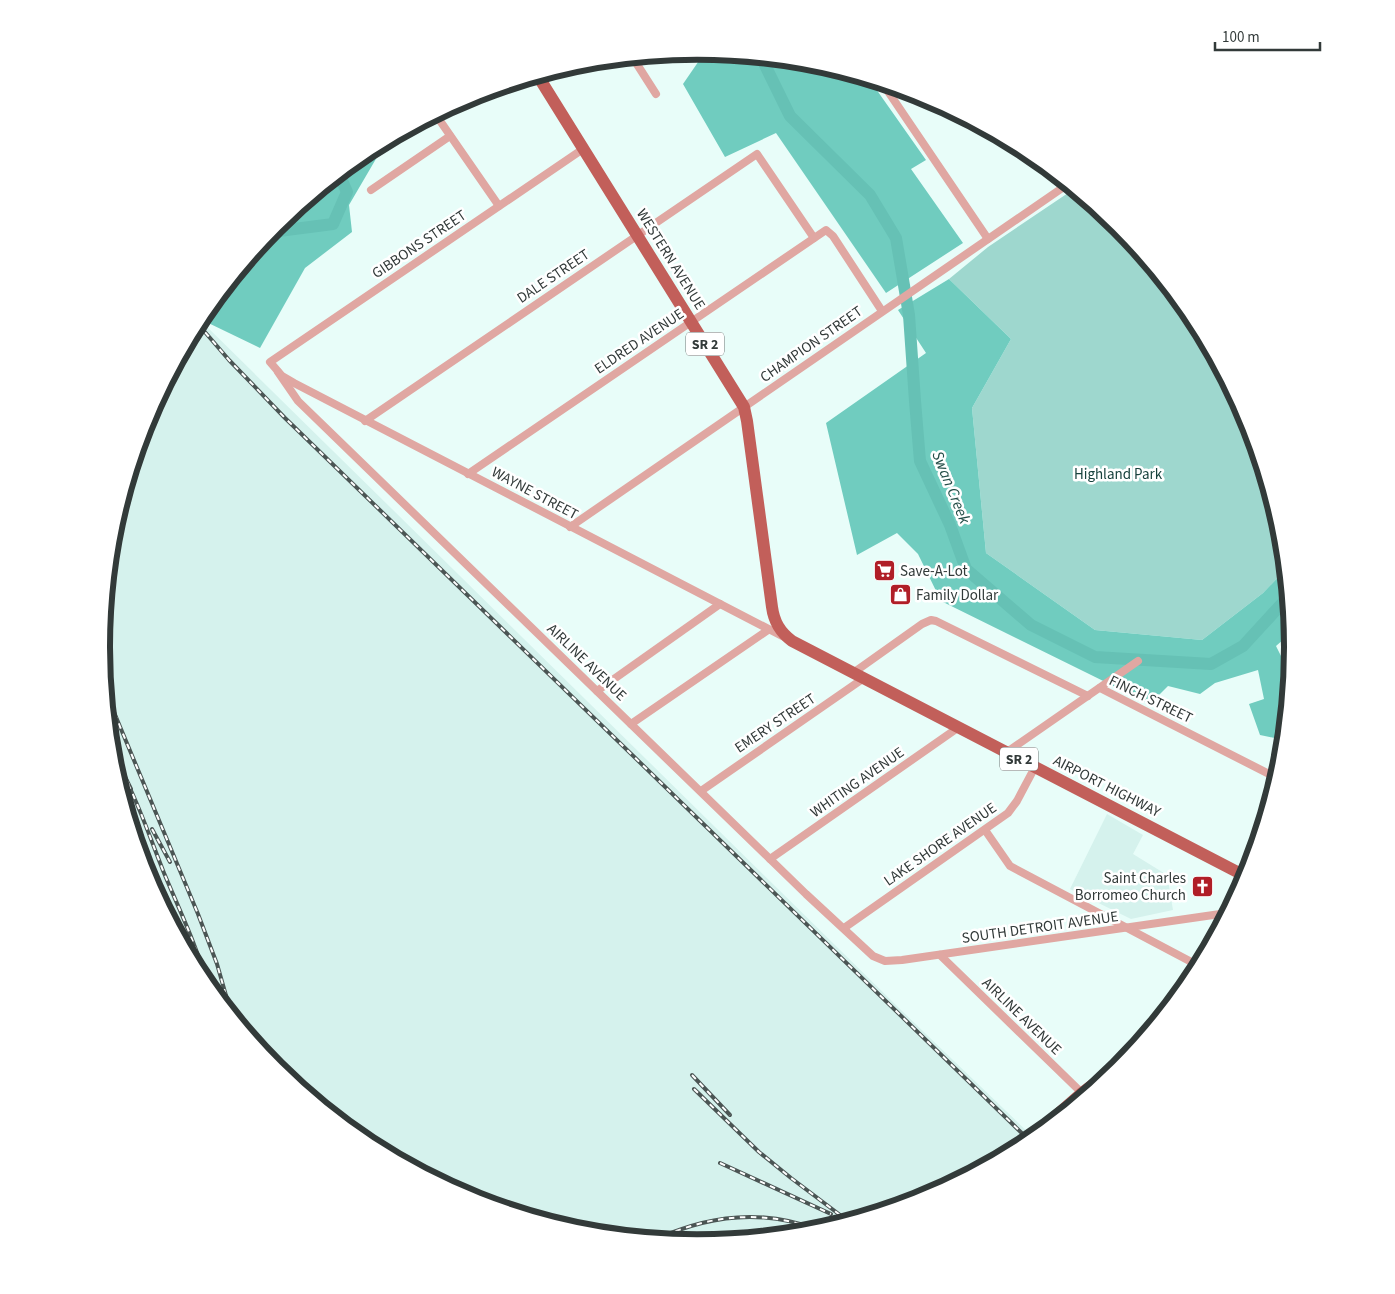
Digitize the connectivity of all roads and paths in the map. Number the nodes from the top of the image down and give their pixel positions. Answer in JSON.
{"nodes":[{"id":1,"x":636,"y":63,"type":"edge"},
{"id":2,"x":544,"y":80,"type":"edge"},
{"id":3,"x":888,"y":92,"type":"edge"},
{"id":4,"x":656,"y":94,"type":"dead end"},
{"id":5,"x":440,"y":120,"type":"edge"},
{"id":6,"x":450,"y":136,"type":"junction"},
{"id":7,"x":583,"y":149,"type":"junction"},
{"id":8,"x":1063,"y":188,"type":"edge"},
{"id":9,"x":371,"y":190,"type":"dead end"},
{"id":10,"x":499,"y":206,"type":"junction"},
{"id":11,"x":637,"y":235,"type":"junction"},
{"id":12,"x":814,"y":238,"type":"junction"},
{"id":13,"x":988,"y":239,"type":"junction"},
{"id":14,"x":882,"y":311,"type":"junction"},
{"id":15,"x":691,"y":322,"type":"junction"},
{"id":16,"x":270,"y":362,"type":"joint"},
{"id":17,"x":278,"y":372,"type":"junction"},
{"id":18,"x":744,"y":407,"type":"junction"},
{"id":19,"x":365,"y":421,"type":"junction"},
{"id":20,"x":468,"y":474,"type":"junction"},
{"id":21,"x":570,"y":527,"type":"junction"},
{"id":22,"x":720,"y":604,"type":"junction"},
{"id":23,"x":932,"y":620,"type":"joint"},
{"id":24,"x":768,"y":630,"type":"junction"},
{"id":25,"x":792,"y":641,"type":"junction"},
{"id":26,"x":1138,"y":661,"type":"dead end"},
{"id":27,"x":859,"y":676,"type":"junction"},
{"id":28,"x":1100,"y":688,"type":"junction"},
{"id":29,"x":596,"y":691,"type":"junction"},
{"id":30,"x":1088,"y":696,"type":"junction"},
{"id":31,"x":631,"y":724,"type":"junction"},
{"id":32,"x":959,"y":727,"type":"junction"},
{"id":33,"x":1007,"y":752,"type":"junction"},
{"id":34,"x":1035,"y":767,"type":"junction"},
{"id":35,"x":1270,"y":774,"type":"edge"},
{"id":36,"x":701,"y":791,"type":"junction"},
{"id":37,"x":985,"y":830,"type":"junction"},
{"id":38,"x":770,"y":859,"type":"junction"},
{"id":39,"x":1240,"y":873,"type":"edge"},
{"id":40,"x":1220,"y":914,"type":"edge"},
{"id":41,"x":844,"y":928,"type":"junction"},
{"id":42,"x":1127,"y":928,"type":"junction"},
{"id":43,"x":940,"y":955,"type":"junction"},
{"id":44,"x":885,"y":962,"type":"joint"},
{"id":45,"x":1193,"y":963,"type":"edge"},
{"id":46,"x":1080,"y":1092,"type":"edge"}],
"edges":[{"from":1,"to":4,"type":"street"},
{"from":2,"to":7,"type":"main road","name":"WESTERN AVENUE","number":"SR 2"},
{"from":3,"to":13,"type":"street"},
{"from":5,"to":6,"type":"street"},
{"from":6,"to":9,"type":"street"},
{"from":6,"to":10,"type":"street"},
{"from":7,"to":10,"type":"street","name":"GIBBONS STREET"},
{"from":7,"to":11,"type":"main road","name":"WESTERN AVENUE","number":"SR 2"},
{"from":8,"to":13,"type":"street","name":"CHAMPION STREET"},
{"from":10,"to":16,"type":"street","name":"GIBBONS STREET"},
{"from":11,"to":12,"type":"street","name":"DALE STREET"},
{"from":11,"to":15,"type":"main road","name":"WESTERN AVENUE","number":"SR 2"},
{"from":11,"to":19,"type":"street","name":"DALE STREET"},
{"from":12,"to":14,"type":"street","name":"ELDRED AVENUE"},
{"from":12,"to":15,"type":"street","name":"ELDRED AVENUE"},
{"from":13,"to":14,"type":"street","name":"CHAMPION STREET"},
{"from":14,"to":18,"type":"street","name":"CHAMPION STREET"},
{"from":15,"to":18,"type":"main road","name":"WESTERN AVENUE","number":"SR 2"},
{"from":15,"to":20,"type":"street","name":"ELDRED AVENUE"},
{"from":16,"to":17,"type":"street","name":"WAYNE STREET"},
{"from":17,"to":19,"type":"street","name":"WAYNE STREET"},
{"from":17,"to":29,"type":"street","name":"AIRLINE AVENUE"},
{"from":18,"to":21,"type":"street","name":"CHAMPION STREET"},
{"from":18,"to":25,"type":"main road","name":"WESTERN AVENUE","number":"SR 2"},
{"from":19,"to":20,"type":"street","name":"WAYNE STREET"},
{"from":20,"to":21,"type":"street","name":"WAYNE STREET"},
{"from":21,"to":22,"type":"street","name":"WAYNE STREET"},
{"from":22,"to":24,"type":"street","name":"WAYNE STREET"},
{"from":22,"to":29,"type":"street"},
{"from":23,"to":27,"type":"street","name":"EMERY STREET"},
{"from":23,"to":30,"type":"street","name":"FINCH STREET"},
{"from":24,"to":25,"type":"street","name":"WAYNE STREET"},
{"from":24,"to":31,"type":"street"},
{"from":25,"to":27,"type":"main road","name":"AIRPORT HIGHWAY","number":"SR 2"},
{"from":26,"to":28,"type":"street"},
{"from":27,"to":32,"type":"main road","name":"AIRPORT HIGHWAY","number":"SR 2"},
{"from":27,"to":36,"type":"street","name":"EMERY STREET"},
{"from":28,"to":30,"type":"street","name":"FINCH STREET"},
{"from":28,"to":35,"type":"street","name":"FINCH STREET"},
{"from":29,"to":31,"type":"street","name":"AIRLINE AVENUE"},
{"from":30,"to":33,"type":"street"},
{"from":31,"to":36,"type":"street","name":"AIRLINE AVENUE"},
{"from":32,"to":33,"type":"main road","name":"AIRPORT HIGHWAY","number":"SR 2"},
{"from":32,"to":38,"type":"street","name":"WHITING AVENUE"},
{"from":33,"to":34,"type":"main road","name":"AIRPORT HIGHWAY","number":"SR 2"},
{"from":34,"to":37,"type":"street","name":"LAKE SHORE AVENUE"},
{"from":34,"to":39,"type":"main road","name":"AIRPORT HIGHWAY","number":"SR 2"},
{"from":36,"to":38,"type":"street","name":"AIRLINE AVENUE"},
{"from":37,"to":41,"type":"street","name":"LAKE SHORE AVENUE"},
{"from":37,"to":42,"type":"street"},
{"from":38,"to":41,"type":"street","name":"AIRLINE AVENUE"},
{"from":40,"to":42,"type":"street","name":"SOUTH DETROIT AVENUE"},
{"from":41,"to":44,"type":"street","name":"AIRLINE AVENUE"},
{"from":42,"to":43,"type":"street","name":"SOUTH DETROIT AVENUE"},
{"from":42,"to":45,"type":"street"},
{"from":43,"to":44,"type":"street","name":"SOUTH DETROIT AVENUE"},
{"from":43,"to":46,"type":"street","name":"AIRLINE AVENUE"}]}
